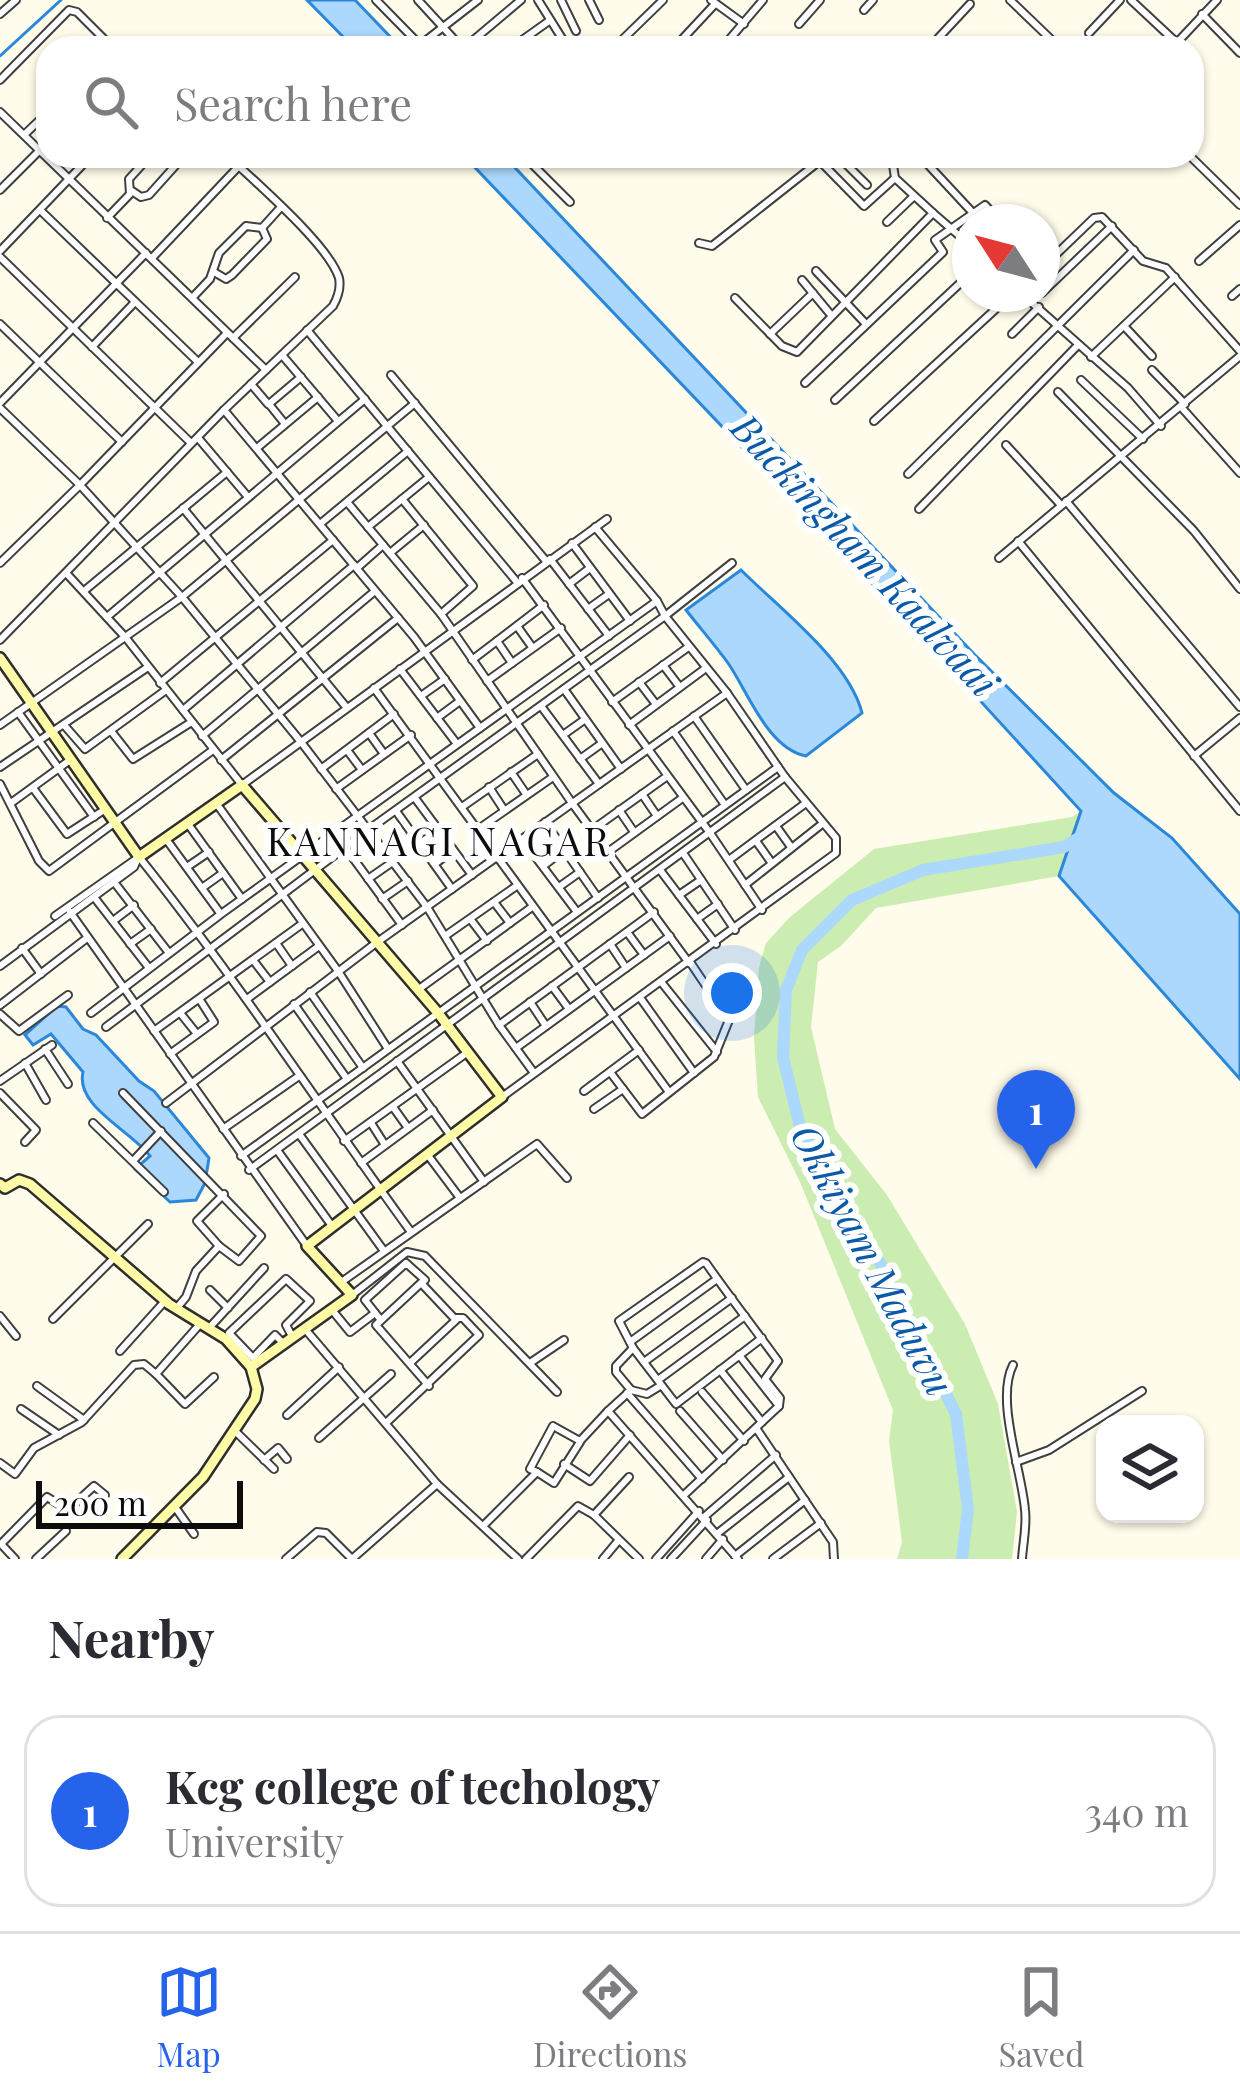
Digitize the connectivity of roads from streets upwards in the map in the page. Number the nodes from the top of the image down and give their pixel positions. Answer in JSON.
{"nodes":[{"id":1,"x":16,"y":0,"type":"edge"},
{"id":2,"x":376,"y":0,"type":"edge"},
{"id":3,"x":418,"y":0,"type":"edge"},
{"id":4,"x":478,"y":0,"type":"edge"},
{"id":5,"x":521,"y":0,"type":"edge"},
{"id":6,"x":538,"y":0,"type":"edge"},
{"id":7,"x":562,"y":0,"type":"edge"},
{"id":8,"x":590,"y":0,"type":"edge"},
{"id":9,"x":663,"y":0,"type":"edge"},
{"id":10,"x":763,"y":0,"type":"edge"},
{"id":11,"x":820,"y":0,"type":"edge"},
{"id":12,"x":873,"y":0,"type":"edge"},
{"id":13,"x":1010,"y":0,"type":"edge"},
{"id":14,"x":1029,"y":0,"type":"edge"},
{"id":15,"x":1120,"y":0,"type":"edge"},
{"id":16,"x":1132,"y":0,"type":"edge"},
{"id":17,"x":1217,"y":0,"type":"edge"},
{"id":18,"x":713,"y":2,"type":"edge"},
{"id":19,"x":970,"y":4,"type":"dead end"},
{"id":20,"x":864,"y":10,"type":"dead end"},
{"id":21,"x":1020,"y":10,"type":"junction"},
{"id":22,"x":0,"y":14,"type":"edge"},
{"id":23,"x":1202,"y":14,"type":"junction"},
{"id":24,"x":599,"y":20,"type":"dead end"},
{"id":25,"x":549,"y":21,"type":"junction"},
{"id":26,"x":744,"y":24,"type":"junction"},
{"id":27,"x":799,"y":24,"type":"dead end"},
{"id":28,"x":442,"y":27,"type":"junction"},
{"id":29,"x":576,"y":31,"type":"dead end"},
{"id":30,"x":1089,"y":33,"type":"dead end"},
{"id":31,"x":43,"y":36,"type":"edge"},
{"id":32,"x":101,"y":36,"type":"edge"},
{"id":33,"x":412,"y":36,"type":"edge"},
{"id":34,"x":433,"y":36,"type":"edge"},
{"id":35,"x":451,"y":36,"type":"edge"},
{"id":36,"x":478,"y":36,"type":"edge"},
{"id":37,"x":528,"y":36,"type":"edge"},
{"id":38,"x":557,"y":36,"type":"edge"},
{"id":39,"x":626,"y":36,"type":"edge"},
{"id":40,"x":684,"y":36,"type":"edge"},
{"id":41,"x":735,"y":36,"type":"edge"},
{"id":42,"x":940,"y":36,"type":"edge"},
{"id":43,"x":1047,"y":36,"type":"edge"},
{"id":44,"x":1166,"y":36,"type":"edge"},
{"id":45,"x":1182,"y":36,"type":"edge"},
{"id":46,"x":36,"y":43,"type":"edge"},
{"id":47,"x":1240,"y":52,"type":"edge"},
{"id":48,"x":0,"y":80,"type":"edge"},
{"id":49,"x":0,"y":112,"type":"edge"},
{"id":50,"x":36,"y":122,"type":"edge"},
{"id":51,"x":24,"y":135,"type":"junction"},
{"id":52,"x":36,"y":146,"type":"edge"},
{"id":53,"x":36,"y":154,"type":"edge"},
{"id":54,"x":58,"y":168,"type":"edge"},
{"id":55,"x":80,"y":168,"type":"edge"},
{"id":56,"x":139,"y":168,"type":"edge"},
{"id":57,"x":173,"y":168,"type":"edge"},
{"id":58,"x":237,"y":168,"type":"edge"},
{"id":59,"x":241,"y":168,"type":"edge"},
{"id":60,"x":536,"y":168,"type":"edge"},
{"id":61,"x":808,"y":168,"type":"edge"},
{"id":62,"x":829,"y":168,"type":"edge"},
{"id":63,"x":850,"y":168,"type":"edge"},
{"id":64,"x":893,"y":168,"type":"edge"},
{"id":65,"x":931,"y":168,"type":"edge"},
{"id":66,"x":1202,"y":168,"type":"edge"},
{"id":67,"x":895,"y":178,"type":"junction"},
{"id":68,"x":69,"y":179,"type":"junction"},
{"id":69,"x":867,"y":185,"type":"dead end"},
{"id":70,"x":0,"y":190,"type":"edge"},
{"id":71,"x":132,"y":191,"type":"junction"},
{"id":72,"x":913,"y":197,"type":"junction"},
{"id":73,"x":570,"y":202,"type":"dead end"},
{"id":74,"x":965,"y":204,"type":"edge"},
{"id":75,"x":1240,"y":205,"type":"edge"},
{"id":76,"x":280,"y":207,"type":"junction"},
{"id":77,"x":40,"y":210,"type":"junction"},
{"id":78,"x":933,"y":213,"type":"junction"},
{"id":79,"x":107,"y":218,"type":"junction"},
{"id":80,"x":887,"y":222,"type":"dead end"},
{"id":81,"x":1240,"y":225,"type":"edge"},
{"id":82,"x":1112,"y":226,"type":"junction"},
{"id":83,"x":262,"y":228,"type":"junction"},
{"id":84,"x":952,"y":228,"type":"edge"},
{"id":85,"x":952,"y":232,"type":"edge"},
{"id":86,"x":699,"y":243,"type":"dead end"},
{"id":87,"x":1060,"y":249,"type":"edge"},
{"id":88,"x":1134,"y":250,"type":"junction"},
{"id":89,"x":0,"y":254,"type":"edge"},
{"id":90,"x":149,"y":255,"type":"junction"},
{"id":91,"x":1199,"y":261,"type":"dead end"},
{"id":92,"x":816,"y":271,"type":"dead end"},
{"id":93,"x":214,"y":272,"type":"junction"},
{"id":94,"x":295,"y":277,"type":"dead end"},
{"id":95,"x":1060,"y":277,"type":"edge"},
{"id":96,"x":1175,"y":277,"type":"junction"},
{"id":97,"x":802,"y":280,"type":"dead end"},
{"id":98,"x":117,"y":283,"type":"junction"},
{"id":99,"x":1240,"y":290,"type":"edge"},
{"id":100,"x":952,"y":291,"type":"edge"},
{"id":101,"x":813,"y":293,"type":"junction"},
{"id":102,"x":1232,"y":296,"type":"dead end"},
{"id":103,"x":193,"y":298,"type":"junction"},
{"id":104,"x":735,"y":298,"type":"dead end"},
{"id":105,"x":843,"y":300,"type":"junction"},
{"id":106,"x":136,"y":301,"type":"junction"},
{"id":107,"x":992,"y":312,"type":"edge"},
{"id":108,"x":1030,"y":312,"type":"edge"},
{"id":109,"x":1044,"y":312,"type":"edge"},
{"id":110,"x":831,"y":315,"type":"junction"},
{"id":111,"x":0,"y":324,"type":"edge"},
{"id":112,"x":866,"y":324,"type":"junction"},
{"id":113,"x":1124,"y":326,"type":"junction"},
{"id":114,"x":1059,"y":327,"type":"junction"},
{"id":115,"x":72,"y":328,"type":"junction"},
{"id":116,"x":308,"y":330,"type":"junction"},
{"id":117,"x":770,"y":334,"type":"junction"},
{"id":118,"x":1012,"y":334,"type":"dead end"},
{"id":119,"x":230,"y":335,"type":"junction"},
{"id":120,"x":1078,"y":345,"type":"junction"},
{"id":121,"x":92,"y":347,"type":"junction"},
{"id":122,"x":1240,"y":353,"type":"edge"},
{"id":123,"x":282,"y":355,"type":"junction"},
{"id":124,"x":1152,"y":356,"type":"dead end"},
{"id":125,"x":1091,"y":357,"type":"junction"},
{"id":126,"x":39,"y":362,"type":"junction"},
{"id":127,"x":198,"y":362,"type":"junction"},
{"id":128,"x":266,"y":370,"type":"junction"},
{"id":129,"x":1153,"y":370,"type":"dead end"},
{"id":130,"x":392,"y":375,"type":"dead end"},
{"id":131,"x":301,"y":377,"type":"junction"},
{"id":132,"x":1081,"y":380,"type":"dead end"},
{"id":133,"x":805,"y":383,"type":"dead end"},
{"id":134,"x":251,"y":384,"type":"junction"},
{"id":135,"x":1058,"y":392,"type":"dead end"},
{"id":136,"x":318,"y":397,"type":"junction"},
{"id":137,"x":365,"y":399,"type":"junction"},
{"id":138,"x":835,"y":400,"type":"dead end"},
{"id":139,"x":415,"y":403,"type":"junction"},
{"id":140,"x":268,"y":404,"type":"junction"},
{"id":141,"x":0,"y":406,"type":"edge"},
{"id":142,"x":1183,"y":406,"type":"junction"},
{"id":143,"x":152,"y":407,"type":"junction"},
{"id":144,"x":224,"y":410,"type":"junction"},
{"id":145,"x":339,"y":421,"type":"junction"},
{"id":146,"x":874,"y":421,"type":"dead end"},
{"id":147,"x":285,"y":424,"type":"junction"},
{"id":148,"x":386,"y":425,"type":"junction"},
{"id":149,"x":1161,"y":426,"type":"junction"},
{"id":150,"x":1142,"y":440,"type":"junction"},
{"id":151,"x":196,"y":441,"type":"junction"},
{"id":152,"x":122,"y":442,"type":"junction"},
{"id":153,"x":1006,"y":445,"type":"dead end"},
{"id":154,"x":256,"y":448,"type":"junction"},
{"id":155,"x":408,"y":452,"type":"junction"},
{"id":156,"x":1123,"y":457,"type":"junction"},
{"id":157,"x":227,"y":472,"type":"junction"},
{"id":158,"x":278,"y":473,"type":"junction"},
{"id":159,"x":1240,"y":473,"type":"edge"},
{"id":160,"x":908,"y":474,"type":"dead end"},
{"id":161,"x":429,"y":477,"type":"junction"},
{"id":162,"x":80,"y":484,"type":"junction"},
{"id":163,"x":248,"y":497,"type":"junction"},
{"id":164,"x":299,"y":499,"type":"junction"},
{"id":165,"x":402,"y":500,"type":"junction"},
{"id":166,"x":347,"y":502,"type":"junction"},
{"id":167,"x":1063,"y":502,"type":"junction"},
{"id":168,"x":183,"y":508,"type":"junction"},
{"id":169,"x":919,"y":509,"type":"dead end"},
{"id":170,"x":607,"y":519,"type":"dead end"},
{"id":171,"x":115,"y":521,"type":"junction"},
{"id":172,"x":320,"y":524,"type":"junction"},
{"id":173,"x":424,"y":525,"type":"junction"},
{"id":174,"x":368,"y":527,"type":"junction"},
{"id":175,"x":595,"y":527,"type":"junction"},
{"id":176,"x":205,"y":535,"type":"junction"},
{"id":177,"x":333,"y":540,"type":"junction"},
{"id":178,"x":1018,"y":541,"type":"junction"},
{"id":179,"x":572,"y":543,"type":"junction"},
{"id":180,"x":383,"y":545,"type":"junction"},
{"id":181,"x":137,"y":546,"type":"junction"},
{"id":182,"x":391,"y":553,"type":"junction"},
{"id":183,"x":999,"y":558,"type":"dead end"},
{"id":184,"x":226,"y":560,"type":"junction"},
{"id":185,"x":549,"y":561,"type":"junction"},
{"id":186,"x":0,"y":563,"type":"edge"},
{"id":187,"x":732,"y":563,"type":"dead end"},
{"id":188,"x":356,"y":567,"type":"junction"},
{"id":189,"x":590,"y":568,"type":"junction"},
{"id":190,"x":160,"y":572,"type":"junction"},
{"id":191,"x":67,"y":574,"type":"junction"},
{"id":192,"x":519,"y":580,"type":"junction"},
{"id":193,"x":569,"y":584,"type":"junction"},
{"id":194,"x":1240,"y":589,"type":"edge"},
{"id":195,"x":84,"y":591,"type":"junction"},
{"id":196,"x":375,"y":591,"type":"junction"},
{"id":197,"x":609,"y":594,"type":"junction"},
{"id":198,"x":182,"y":597,"type":"junction"},
{"id":199,"x":260,"y":601,"type":"junction"},
{"id":200,"x":657,"y":601,"type":"junction"},
{"id":201,"x":544,"y":605,"type":"junction"},
{"id":202,"x":588,"y":609,"type":"junction"},
{"id":203,"x":442,"y":614,"type":"junction"},
{"id":204,"x":107,"y":616,"type":"junction"},
{"id":205,"x":664,"y":616,"type":"junction"},
{"id":206,"x":398,"y":618,"type":"junction"},
{"id":207,"x":630,"y":621,"type":"junction"},
{"id":208,"x":517,"y":626,"type":"junction"},
{"id":209,"x":280,"y":627,"type":"junction"},
{"id":210,"x":561,"y":628,"type":"junction"},
{"id":211,"x":452,"y":630,"type":"junction"},
{"id":212,"x":609,"y":636,"type":"junction"},
{"id":213,"x":126,"y":638,"type":"junction"},
{"id":214,"x":216,"y":638,"type":"junction"},
{"id":215,"x":0,"y":640,"type":"edge"},
{"id":216,"x":497,"y":641,"type":"junction"},
{"id":217,"x":688,"y":647,"type":"junction"},
{"id":218,"x":533,"y":648,"type":"junction"},
{"id":219,"x":424,"y":651,"type":"junction"},
{"id":220,"x":301,"y":652,"type":"junction"},
{"id":221,"x":581,"y":656,"type":"junction"},
{"id":222,"x":0,"y":658,"type":"edge"},
{"id":223,"x":472,"y":660,"type":"junction"},
{"id":224,"x":237,"y":663,"type":"junction"},
{"id":225,"x":512,"y":663,"type":"junction"},
{"id":226,"x":663,"y":665,"type":"junction"},
{"id":227,"x":148,"y":667,"type":"junction"},
{"id":228,"x":706,"y":668,"type":"junction"},
{"id":229,"x":400,"y":669,"type":"junction"},
{"id":230,"x":590,"y":670,"type":"junction"},
{"id":231,"x":323,"y":679,"type":"junction"},
{"id":232,"x":445,"y":680,"type":"junction"},
{"id":233,"x":487,"y":681,"type":"junction"},
{"id":234,"x":640,"y":682,"type":"junction"},
{"id":235,"x":163,"y":687,"type":"junction"},
{"id":236,"x":680,"y":687,"type":"junction"},
{"id":237,"x":257,"y":688,"type":"junction"},
{"id":238,"x":374,"y":688,"type":"junction"},
{"id":239,"x":564,"y":689,"type":"junction"},
{"id":240,"x":728,"y":693,"type":"junction"},
{"id":241,"x":421,"y":695,"type":"junction"},
{"id":242,"x":460,"y":701,"type":"junction"},
{"id":243,"x":612,"y":702,"type":"junction"},
{"id":244,"x":31,"y":703,"type":"junction"},
{"id":245,"x":656,"y":705,"type":"junction"},
{"id":246,"x":541,"y":706,"type":"junction"},
{"id":247,"x":1240,"y":707,"type":"edge"},
{"id":248,"x":347,"y":708,"type":"junction"},
{"id":249,"x":507,"y":709,"type":"junction"},
{"id":250,"x":182,"y":711,"type":"junction"},
{"id":251,"x":18,"y":712,"type":"junction"},
{"id":252,"x":394,"y":714,"type":"junction"},
{"id":253,"x":279,"y":715,"type":"junction"},
{"id":254,"x":694,"y":716,"type":"junction"},
{"id":255,"x":436,"y":718,"type":"junction"},
{"id":256,"x":1240,"y":718,"type":"edge"},
{"id":257,"x":585,"y":719,"type":"junction"},
{"id":258,"x":190,"y":723,"type":"junction"},
{"id":259,"x":517,"y":724,"type":"junction"},
{"id":260,"x":629,"y":724,"type":"junction"},
{"id":261,"x":0,"y":725,"type":"edge"},
{"id":262,"x":64,"y":725,"type":"junction"},
{"id":263,"x":480,"y":728,"type":"junction"},
{"id":264,"x":111,"y":731,"type":"junction"},
{"id":265,"x":674,"y":731,"type":"junction"},
{"id":266,"x":369,"y":733,"type":"junction"},
{"id":267,"x":51,"y":734,"type":"junction"},
{"id":268,"x":411,"y":735,"type":"junction"},
{"id":269,"x":562,"y":735,"type":"junction"},
{"id":270,"x":202,"y":736,"type":"junction"},
{"id":271,"x":39,"y":742,"type":"junction"},
{"id":272,"x":302,"y":742,"type":"junction"},
{"id":273,"x":602,"y":743,"type":"junction"},
{"id":274,"x":457,"y":744,"type":"junction"},
{"id":275,"x":213,"y":750,"type":"junction"},
{"id":276,"x":347,"y":750,"type":"junction"},
{"id":277,"x":647,"y":751,"type":"junction"},
{"id":278,"x":384,"y":754,"type":"junction"},
{"id":279,"x":538,"y":754,"type":"junction"},
{"id":280,"x":1194,"y":756,"type":"junction"},
{"id":281,"x":134,"y":759,"type":"junction"},
{"id":282,"x":580,"y":759,"type":"junction"},
{"id":283,"x":70,"y":760,"type":"junction"},
{"id":284,"x":221,"y":760,"type":"junction"},
{"id":285,"x":432,"y":763,"type":"junction"},
{"id":286,"x":0,"y":767,"type":"edge"},
{"id":287,"x":778,"y":767,"type":"junction"},
{"id":288,"x":58,"y":769,"type":"junction"},
{"id":289,"x":321,"y":769,"type":"junction"},
{"id":290,"x":621,"y":769,"type":"junction"},
{"id":291,"x":130,"y":770,"type":"dead end"},
{"id":292,"x":362,"y":770,"type":"junction"},
{"id":293,"x":511,"y":772,"type":"junction"},
{"id":294,"x":553,"y":776,"type":"junction"},
{"id":295,"x":666,"y":777,"type":"junction"},
{"id":296,"x":785,"y":777,"type":"junction"},
{"id":297,"x":441,"y":778,"type":"junction"},
{"id":298,"x":0,"y":784,"type":"edge"},
{"id":299,"x":598,"y":784,"type":"junction"},
{"id":300,"x":242,"y":785,"type":"junction"},
{"id":301,"x":33,"y":788,"type":"junction"},
{"id":302,"x":490,"y":788,"type":"junction"},
{"id":303,"x":336,"y":789,"type":"junction"},
{"id":304,"x":746,"y":790,"type":"junction"},
{"id":305,"x":642,"y":794,"type":"junction"},
{"id":306,"x":526,"y":795,"type":"junction"},
{"id":307,"x":415,"y":798,"type":"junction"},
{"id":308,"x":681,"y":799,"type":"junction"},
{"id":309,"x":11,"y":802,"type":"junction"},
{"id":310,"x":216,"y":803,"type":"junction"},
{"id":311,"x":572,"y":803,"type":"junction"},
{"id":312,"x":806,"y":803,"type":"junction"},
{"id":313,"x":725,"y":806,"type":"junction"},
{"id":314,"x":461,"y":807,"type":"junction"},
{"id":315,"x":619,"y":810,"type":"junction"},
{"id":316,"x":396,"y":811,"type":"junction"},
{"id":317,"x":505,"y":811,"type":"junction"},
{"id":318,"x":1240,"y":811,"type":"edge"},
{"id":319,"x":99,"y":813,"type":"junction"},
{"id":320,"x":358,"y":817,"type":"junction"},
{"id":321,"x":657,"y":817,"type":"junction"},
{"id":322,"x":545,"y":822,"type":"junction"},
{"id":323,"x":701,"y":822,"type":"junction"},
{"id":324,"x":188,"y":823,"type":"junction"},
{"id":325,"x":822,"y":824,"type":"junction"},
{"id":326,"x":115,"y":825,"type":"junction"},
{"id":327,"x":776,"y":826,"type":"junction"},
{"id":328,"x":368,"y":830,"type":"junction"},
{"id":329,"x":439,"y":830,"type":"junction"},
{"id":330,"x":477,"y":830,"type":"junction"},
{"id":331,"x":592,"y":830,"type":"junction"},
{"id":332,"x":710,"y":832,"type":"junction"},
{"id":333,"x":634,"y":833,"type":"junction"},
{"id":334,"x":166,"y":838,"type":"junction"},
{"id":335,"x":522,"y":839,"type":"junction"},
{"id":336,"x":755,"y":841,"type":"junction"},
{"id":337,"x":420,"y":844,"type":"junction"},
{"id":338,"x":344,"y":847,"type":"junction"},
{"id":339,"x":791,"y":848,"type":"junction"},
{"id":340,"x":453,"y":850,"type":"junction"},
{"id":341,"x":564,"y":850,"type":"junction"},
{"id":342,"x":208,"y":852,"type":"junction"},
{"id":343,"x":608,"y":852,"type":"junction"},
{"id":344,"x":682,"y":852,"type":"junction"},
{"id":345,"x":303,"y":856,"type":"junction"},
{"id":346,"x":139,"y":857,"type":"junction"},
{"id":347,"x":496,"y":857,"type":"junction"},
{"id":348,"x":728,"y":860,"type":"junction"},
{"id":349,"x":394,"y":861,"type":"junction"},
{"id":350,"x":772,"y":863,"type":"junction"},
{"id":351,"x":435,"y":864,"type":"junction"},
{"id":352,"x":543,"y":866,"type":"junction"},
{"id":353,"x":187,"y":867,"type":"junction"},
{"id":354,"x":659,"y":869,"type":"junction"},
{"id":355,"x":315,"y":870,"type":"junction"},
{"id":356,"x":580,"y":872,"type":"junction"},
{"id":357,"x":224,"y":873,"type":"junction"},
{"id":358,"x":472,"y":875,"type":"junction"},
{"id":359,"x":626,"y":877,"type":"junction"},
{"id":360,"x":271,"y":879,"type":"junction"},
{"id":361,"x":368,"y":879,"type":"junction"},
{"id":362,"x":701,"y":880,"type":"junction"},
{"id":363,"x":408,"y":881,"type":"junction"},
{"id":364,"x":114,"y":882,"type":"junction"},
{"id":365,"x":745,"y":885,"type":"junction"},
{"id":366,"x":517,"y":886,"type":"junction"},
{"id":367,"x":559,"y":887,"type":"junction"},
{"id":368,"x":636,"y":887,"type":"junction"},
{"id":369,"x":202,"y":888,"type":"junction"},
{"id":370,"x":452,"y":889,"type":"junction"},
{"id":371,"x":282,"y":894,"type":"junction"},
{"id":372,"x":679,"y":896,"type":"junction"},
{"id":373,"x":94,"y":897,"type":"junction"},
{"id":374,"x":598,"y":898,"type":"junction"},
{"id":375,"x":242,"y":899,"type":"junction"},
{"id":376,"x":382,"y":899,"type":"junction"},
{"id":377,"x":494,"y":902,"type":"junction"},
{"id":378,"x":718,"y":904,"type":"junction"},
{"id":379,"x":134,"y":905,"type":"junction"},
{"id":380,"x":427,"y":907,"type":"junction"},
{"id":381,"x":532,"y":908,"type":"junction"},
{"id":382,"x":762,"y":910,"type":"junction"},
{"id":383,"x":70,"y":912,"type":"junction"},
{"id":384,"x":577,"y":912,"type":"junction"},
{"id":385,"x":654,"y":913,"type":"junction"},
{"id":386,"x":220,"y":914,"type":"junction"},
{"id":387,"x":55,"y":916,"type":"dead end"},
{"id":388,"x":470,"y":919,"type":"junction"},
{"id":389,"x":697,"y":919,"type":"junction"},
{"id":390,"x":113,"y":921,"type":"junction"},
{"id":391,"x":303,"y":923,"type":"junction"},
{"id":392,"x":510,"y":923,"type":"junction"},
{"id":393,"x":402,"y":925,"type":"junction"},
{"id":394,"x":151,"y":929,"type":"junction"},
{"id":395,"x":736,"y":929,"type":"junction"},
{"id":396,"x":198,"y":931,"type":"junction"},
{"id":397,"x":550,"y":932,"type":"junction"},
{"id":398,"x":627,"y":932,"type":"junction"},
{"id":399,"x":445,"y":936,"type":"junction"},
{"id":400,"x":670,"y":936,"type":"junction"},
{"id":401,"x":88,"y":937,"type":"junction"},
{"id":402,"x":487,"y":941,"type":"junction"},
{"id":403,"x":276,"y":943,"type":"junction"},
{"id":404,"x":376,"y":943,"type":"junction"},
{"id":405,"x":559,"y":943,"type":"junction"},
{"id":406,"x":130,"y":944,"type":"junction"},
{"id":407,"x":610,"y":944,"type":"junction"},
{"id":408,"x":716,"y":944,"type":"junction"},
{"id":409,"x":210,"y":946,"type":"junction"},
{"id":410,"x":320,"y":946,"type":"junction"},
{"id":411,"x":22,"y":949,"type":"junction"},
{"id":412,"x":169,"y":953,"type":"junction"},
{"id":413,"x":644,"y":955,"type":"junction"},
{"id":414,"x":253,"y":960,"type":"junction"},
{"id":415,"x":460,"y":961,"type":"junction"},
{"id":416,"x":690,"y":963,"type":"junction"},
{"id":417,"x":0,"y":966,"type":"edge"},
{"id":418,"x":292,"y":966,"type":"junction"},
{"id":419,"x":149,"y":968,"type":"junction"},
{"id":420,"x":578,"y":968,"type":"junction"},
{"id":421,"x":626,"y":968,"type":"junction"},
{"id":422,"x":338,"y":971,"type":"junction"},
{"id":423,"x":41,"y":974,"type":"junction"},
{"id":424,"x":232,"y":976,"type":"junction"},
{"id":425,"x":270,"y":982,"type":"junction"},
{"id":426,"x":662,"y":983,"type":"junction"},
{"id":427,"x":476,"y":986,"type":"junction"},
{"id":428,"x":552,"y":986,"type":"junction"},
{"id":429,"x":124,"y":987,"type":"junction"},
{"id":430,"x":418,"y":989,"type":"junction"},
{"id":431,"x":595,"y":990,"type":"junction"},
{"id":432,"x":310,"y":992,"type":"junction"},
{"id":433,"x":68,"y":995,"type":"dead end"},
{"id":434,"x":247,"y":999,"type":"junction"},
{"id":435,"x":483,"y":999,"type":"junction"},
{"id":436,"x":641,"y":999,"type":"junction"},
{"id":437,"x":200,"y":1000,"type":"junction"},
{"id":438,"x":136,"y":1003,"type":"junction"},
{"id":439,"x":530,"y":1003,"type":"junction"},
{"id":440,"x":294,"y":1004,"type":"junction"},
{"id":441,"x":569,"y":1009,"type":"junction"},
{"id":442,"x":0,"y":1010,"type":"edge"},
{"id":443,"x":92,"y":1013,"type":"dead end"},
{"id":444,"x":438,"y":1013,"type":"junction"},
{"id":445,"x":181,"y":1014,"type":"junction"},
{"id":446,"x":616,"y":1017,"type":"junction"},
{"id":447,"x":331,"y":1021,"type":"junction"},
{"id":448,"x":268,"y":1025,"type":"junction"},
{"id":449,"x":448,"y":1025,"type":"junction"},
{"id":450,"x":499,"y":1025,"type":"junction"},
{"id":451,"x":546,"y":1026,"type":"junction"},
{"id":452,"x":106,"y":1027,"type":"dead end"},
{"id":453,"x":154,"y":1031,"type":"junction"},
{"id":454,"x":314,"y":1032,"type":"junction"},
{"id":455,"x":197,"y":1034,"type":"junction"},
{"id":456,"x":346,"y":1042,"type":"junction"},
{"id":457,"x":516,"y":1048,"type":"junction"},
{"id":458,"x":388,"y":1049,"type":"junction"},
{"id":459,"x":639,"y":1050,"type":"junction"},
{"id":460,"x":468,"y":1052,"type":"junction"},
{"id":461,"x":717,"y":1052,"type":"junction"},
{"id":462,"x":170,"y":1054,"type":"junction"},
{"id":463,"x":328,"y":1054,"type":"junction"},
{"id":464,"x":397,"y":1061,"type":"junction"},
{"id":465,"x":26,"y":1063,"type":"junction"},
{"id":466,"x":363,"y":1068,"type":"junction"},
{"id":467,"x":610,"y":1072,"type":"junction"},
{"id":468,"x":534,"y":1073,"type":"junction"},
{"id":469,"x":694,"y":1073,"type":"junction"},
{"id":470,"x":299,"y":1076,"type":"junction"},
{"id":471,"x":347,"y":1079,"type":"junction"},
{"id":472,"x":0,"y":1080,"type":"edge"},
{"id":473,"x":68,"y":1084,"type":"dead end"},
{"id":474,"x":190,"y":1085,"type":"junction"},
{"id":475,"x":417,"y":1089,"type":"junction"},
{"id":476,"x":623,"y":1089,"type":"junction"},
{"id":477,"x":584,"y":1090,"type":"dead end"},
{"id":478,"x":669,"y":1092,"type":"junction"},
{"id":479,"x":0,"y":1093,"type":"edge"},
{"id":480,"x":123,"y":1093,"type":"dead end"},
{"id":481,"x":502,"y":1097,"type":"junction"},
{"id":482,"x":46,"y":1100,"type":"dead end"},
{"id":483,"x":315,"y":1102,"type":"junction"},
{"id":484,"x":166,"y":1103,"type":"dead end"},
{"id":485,"x":392,"y":1106,"type":"junction"},
{"id":486,"x":594,"y":1109,"type":"dead end"},
{"id":487,"x":433,"y":1110,"type":"junction"},
{"id":488,"x":324,"y":1115,"type":"junction"},
{"id":489,"x":370,"y":1122,"type":"junction"},
{"id":490,"x":93,"y":1123,"type":"dead end"},
{"id":491,"x":408,"y":1128,"type":"junction"},
{"id":492,"x":222,"y":1130,"type":"junction"},
{"id":493,"x":161,"y":1131,"type":"junction"},
{"id":494,"x":298,"y":1134,"type":"junction"},
{"id":495,"x":451,"y":1136,"type":"junction"},
{"id":496,"x":344,"y":1141,"type":"junction"},
{"id":497,"x":25,"y":1142,"type":"dead end"},
{"id":498,"x":385,"y":1145,"type":"junction"},
{"id":499,"x":277,"y":1150,"type":"junction"},
{"id":500,"x":427,"y":1154,"type":"junction"},
{"id":501,"x":241,"y":1156,"type":"junction"},
{"id":502,"x":133,"y":1161,"type":"junction"},
{"id":503,"x":361,"y":1163,"type":"junction"},
{"id":504,"x":249,"y":1170,"type":"junction"},
{"id":505,"x":567,"y":1178,"type":"dead end"},
{"id":506,"x":484,"y":1182,"type":"junction"},
{"id":507,"x":0,"y":1184,"type":"edge"},
{"id":508,"x":380,"y":1189,"type":"junction"},
{"id":509,"x":164,"y":1192,"type":"dead end"},
{"id":510,"x":224,"y":1194,"type":"junction"},
{"id":511,"x":460,"y":1198,"type":"junction"},
{"id":512,"x":354,"y":1210,"type":"junction"},
{"id":513,"x":148,"y":1224,"type":"dead end"},
{"id":514,"x":332,"y":1226,"type":"junction"},
{"id":515,"x":411,"y":1232,"type":"junction"},
{"id":516,"x":220,"y":1246,"type":"junction"},
{"id":517,"x":307,"y":1246,"type":"junction"},
{"id":518,"x":384,"y":1251,"type":"junction"},
{"id":519,"x":116,"y":1260,"type":"junction"},
{"id":520,"x":264,"y":1268,"type":"dead end"},
{"id":521,"x":437,"y":1269,"type":"junction"},
{"id":522,"x":717,"y":1279,"type":"junction"},
{"id":523,"x":423,"y":1282,"type":"junction"},
{"id":524,"x":340,"y":1283,"type":"junction"},
{"id":525,"x":210,"y":1290,"type":"dead end"},
{"id":526,"x":352,"y":1295,"type":"junction"},
{"id":527,"x":732,"y":1298,"type":"junction"},
{"id":528,"x":165,"y":1301,"type":"junction"},
{"id":529,"x":228,"y":1308,"type":"junction"},
{"id":530,"x":176,"y":1309,"type":"junction"},
{"id":531,"x":332,"y":1310,"type":"junction"},
{"id":532,"x":0,"y":1316,"type":"edge"},
{"id":533,"x":378,"y":1316,"type":"junction"},
{"id":534,"x":746,"y":1316,"type":"junction"},
{"id":535,"x":53,"y":1318,"type":"dead end"},
{"id":536,"x":459,"y":1318,"type":"junction"},
{"id":537,"x":286,"y":1325,"type":"junction"},
{"id":538,"x":205,"y":1326,"type":"junction"},
{"id":539,"x":305,"y":1329,"type":"junction"},
{"id":540,"x":275,"y":1335,"type":"junction"},
{"id":541,"x":16,"y":1336,"type":"dead end"},
{"id":542,"x":762,"y":1338,"type":"junction"},
{"id":543,"x":564,"y":1340,"type":"dead end"},
{"id":544,"x":288,"y":1341,"type":"junction"},
{"id":545,"x":632,"y":1345,"type":"junction"},
{"id":546,"x":120,"y":1351,"type":"dead end"},
{"id":547,"x":739,"y":1355,"type":"junction"},
{"id":548,"x":644,"y":1362,"type":"junction"},
{"id":549,"x":410,"y":1364,"type":"junction"},
{"id":550,"x":530,"y":1364,"type":"junction"},
{"id":551,"x":1013,"y":1365,"type":"dead end"},
{"id":552,"x":251,"y":1367,"type":"junction"},
{"id":553,"x":339,"y":1367,"type":"junction"},
{"id":554,"x":720,"y":1370,"type":"junction"},
{"id":555,"x":391,"y":1373,"type":"dead end"},
{"id":556,"x":156,"y":1374,"type":"junction"},
{"id":557,"x":214,"y":1377,"type":"dead end"},
{"id":558,"x":660,"y":1383,"type":"junction"},
{"id":559,"x":429,"y":1385,"type":"junction"},
{"id":560,"x":37,"y":1386,"type":"dead end"},
{"id":561,"x":1142,"y":1391,"type":"dead end"},
{"id":562,"x":557,"y":1392,"type":"dead end"},
{"id":563,"x":629,"y":1392,"type":"junction"},
{"id":564,"x":702,"y":1392,"type":"dead end"},
{"id":565,"x":365,"y":1396,"type":"junction"},
{"id":566,"x":779,"y":1406,"type":"junction"},
{"id":567,"x":21,"y":1409,"type":"dead end"},
{"id":568,"x":608,"y":1412,"type":"junction"},
{"id":569,"x":680,"y":1412,"type":"dead end"},
{"id":570,"x":287,"y":1415,"type":"dead end"},
{"id":571,"x":84,"y":1420,"type":"junction"},
{"id":572,"x":388,"y":1422,"type":"junction"},
{"id":573,"x":759,"y":1425,"type":"junction"},
{"id":574,"x":234,"y":1430,"type":"junction"},
{"id":575,"x":59,"y":1435,"type":"junction"},
{"id":576,"x":630,"y":1435,"type":"junction"},
{"id":577,"x":320,"y":1438,"type":"dead end"},
{"id":578,"x":580,"y":1441,"type":"junction"},
{"id":579,"x":744,"y":1441,"type":"junction"},
{"id":580,"x":776,"y":1455,"type":"junction"},
{"id":581,"x":287,"y":1459,"type":"dead end"},
{"id":582,"x":264,"y":1460,"type":"junction"},
{"id":583,"x":723,"y":1460,"type":"junction"},
{"id":584,"x":1016,"y":1462,"type":"junction"},
{"id":585,"x":0,"y":1463,"type":"edge"},
{"id":586,"x":564,"y":1464,"type":"junction"},
{"id":587,"x":274,"y":1469,"type":"dead end"},
{"id":588,"x":537,"y":1472,"type":"junction"},
{"id":589,"x":629,"y":1477,"type":"dead end"},
{"id":590,"x":789,"y":1478,"type":"junction"},
{"id":591,"x":702,"y":1480,"type":"junction"},
{"id":592,"x":437,"y":1484,"type":"junction"},
{"id":593,"x":105,"y":1495,"type":"dead end"},
{"id":594,"x":684,"y":1495,"type":"junction"},
{"id":595,"x":805,"y":1500,"type":"junction"},
{"id":596,"x":175,"y":1507,"type":"junction"},
{"id":597,"x":594,"y":1515,"type":"junction"},
{"id":598,"x":703,"y":1516,"type":"junction"},
{"id":599,"x":821,"y":1523,"type":"junction"},
{"id":600,"x":483,"y":1526,"type":"junction"},
{"id":601,"x":66,"y":1531,"type":"dead end"},
{"id":602,"x":194,"y":1534,"type":"dead end"},
{"id":603,"x":720,"y":1536,"type":"junction"},
{"id":604,"x":618,"y":1540,"type":"junction"},
{"id":605,"x":1,"y":1544,"type":"edge"},
{"id":606,"x":834,"y":1549,"type":"junction"},
{"id":607,"x":736,"y":1557,"type":"edge"},
{"id":608,"x":15,"y":1559,"type":"edge"},
{"id":609,"x":36,"y":1559,"type":"edge"},
{"id":610,"x":122,"y":1559,"type":"edge"},
{"id":611,"x":286,"y":1559,"type":"edge"},
{"id":612,"x":352,"y":1559,"type":"edge"},
{"id":613,"x":522,"y":1559,"type":"edge"},
{"id":614,"x":603,"y":1559,"type":"edge"},
{"id":615,"x":638,"y":1559,"type":"edge"},
{"id":616,"x":656,"y":1559,"type":"edge"},
{"id":617,"x":671,"y":1559,"type":"edge"},
{"id":618,"x":706,"y":1559,"type":"edge"},
{"id":619,"x":773,"y":1559,"type":"edge"},
{"id":620,"x":821,"y":1559,"type":"edge"},
{"id":621,"x":834,"y":1559,"type":"edge"},
{"id":622,"x":1022,"y":1559,"type":"edge"}],
"edges":[{"from":1,"to":22,"type":"street"},
{"from":2,"to":33,"type":"street"},
{"from":3,"to":28,"type":"street"},
{"from":4,"to":28,"type":"street"},
{"from":5,"to":36,"type":"street"},
{"from":6,"to":25,"type":"street"},
{"from":7,"to":29,"type":"street"},
{"from":8,"to":24,"type":"street"},
{"from":9,"to":39,"type":"street"},
{"from":10,"to":26,"type":"street"},
{"from":11,"to":27,"type":"street"},
{"from":12,"to":20,"type":"street"},
{"from":13,"to":21,"type":"street"},
{"from":14,"to":21,"type":"street"},
{"from":15,"to":30,"type":"street"},
{"from":16,"to":44,"type":"street"},
{"from":17,"to":23,"type":"street"},
{"from":18,"to":26,"type":"street"},
{"from":18,"to":40,"type":"street"},
{"from":19,"to":42,"type":"street"},
{"from":21,"to":43,"type":"street"},
{"from":23,"to":45,"type":"street"},
{"from":23,"to":47,"type":"street"},
{"from":25,"to":37,"type":"street"},
{"from":25,"to":38,"type":"street"},
{"from":26,"to":41,"type":"street"},
{"from":28,"to":34,"type":"street"},
{"from":28,"to":35,"type":"street"},
{"from":31,"to":32,"type":"street"},
{"from":46,"to":48,"type":"street"},
{"from":49,"to":51,"type":"street"},
{"from":50,"to":51,"type":"street"},
{"from":51,"to":52,"type":"street"},
{"from":53,"to":70,"type":"street"},
{"from":54,"to":68,"type":"street"},
{"from":55,"to":68,"type":"street"},
{"from":56,"to":71,"type":"street"},
{"from":57,"to":71,"type":"street"},
{"from":58,"to":90,"type":"street"},
{"from":59,"to":76,"type":"street"},
{"from":60,"to":73,"type":"street"},
{"from":61,"to":86,"type":"street"},
{"from":62,"to":67,"type":"street"},
{"from":63,"to":69,"type":"street"},
{"from":64,"to":67,"type":"street"},
{"from":65,"to":74,"type":"street"},
{"from":66,"to":75,"type":"street"},
{"from":67,"to":72,"type":"street"},
{"from":68,"to":77,"type":"street"},
{"from":68,"to":79,"type":"street"},
{"from":71,"to":79,"type":"street"},
{"from":72,"to":78,"type":"street"},
{"from":72,"to":80,"type":"street"},
{"from":76,"to":83,"type":"street"},
{"from":76,"to":116,"type":"street"},
{"from":77,"to":89,"type":"street"},
{"from":77,"to":98,"type":"street"},
{"from":78,"to":84,"type":"street"},
{"from":78,"to":105,"type":"street"},
{"from":79,"to":90,"type":"street"},
{"from":81,"to":91,"type":"street"},
{"from":82,"to":87,"type":"street"},
{"from":82,"to":88,"type":"street"},
{"from":82,"to":95,"type":"street"},
{"from":83,"to":93,"type":"street"},
{"from":83,"to":93,"type":"street"},
{"from":85,"to":112,"type":"street"},
{"from":88,"to":96,"type":"street"},
{"from":88,"to":114,"type":"street"},
{"from":89,"to":115,"type":"street"},
{"from":90,"to":98,"type":"street"},
{"from":90,"to":103,"type":"street"},
{"from":92,"to":105,"type":"street"},
{"from":93,"to":103,"type":"street"},
{"from":94,"to":119,"type":"street"},
{"from":96,"to":113,"type":"street"},
{"from":96,"to":122,"type":"street"},
{"from":97,"to":101,"type":"street"},
{"from":98,"to":106,"type":"street"},
{"from":98,"to":115,"type":"street"},
{"from":99,"to":102,"type":"street"},
{"from":100,"to":138,"type":"street"},
{"from":101,"to":110,"type":"street"},
{"from":101,"to":117,"type":"street"},
{"from":103,"to":119,"type":"street"},
{"from":104,"to":117,"type":"street"},
{"from":105,"to":110,"type":"street"},
{"from":105,"to":112,"type":"street"},
{"from":106,"to":121,"type":"street"},
{"from":106,"to":127,"type":"street"},
{"from":107,"to":146,"type":"street"},
{"from":108,"to":118,"type":"street"},
{"from":109,"to":114,"type":"street"},
{"from":110,"to":117,"type":"street"},
{"from":111,"to":126,"type":"street"},
{"from":112,"to":133,"type":"street"},
{"from":113,"to":124,"type":"street"},
{"from":113,"to":125,"type":"street"},
{"from":114,"to":120,"type":"street"},
{"from":114,"to":160,"type":"street"},
{"from":115,"to":121,"type":"street"},
{"from":115,"to":126,"type":"street"},
{"from":116,"to":123,"type":"street"},
{"from":116,"to":137,"type":"street"},
{"from":119,"to":127,"type":"street"},
{"from":119,"to":128,"type":"street"},
{"from":120,"to":125,"type":"street"},
{"from":120,"to":169,"type":"street"},
{"from":121,"to":143,"type":"street"},
{"from":122,"to":142,"type":"street"},
{"from":123,"to":128,"type":"street"},
{"from":123,"to":131,"type":"street"},
{"from":125,"to":149,"type":"street"},
{"from":126,"to":141,"type":"street"},
{"from":126,"to":152,"type":"street"},
{"from":127,"to":143,"type":"street"},
{"from":128,"to":134,"type":"street"},
{"from":129,"to":142,"type":"street"},
{"from":130,"to":139,"type":"street"},
{"from":131,"to":136,"type":"street"},
{"from":131,"to":140,"type":"street"},
{"from":132,"to":150,"type":"street"},
{"from":134,"to":140,"type":"street"},
{"from":134,"to":144,"type":"street"},
{"from":135,"to":156,"type":"street"},
{"from":136,"to":145,"type":"street"},
{"from":136,"to":147,"type":"street"},
{"from":137,"to":145,"type":"street"},
{"from":137,"to":148,"type":"street"},
{"from":139,"to":148,"type":"street"},
{"from":139,"to":185,"type":"street"},
{"from":140,"to":147,"type":"street"},
{"from":141,"to":162,"type":"street"},
{"from":142,"to":149,"type":"street"},
{"from":142,"to":159,"type":"street"},
{"from":143,"to":151,"type":"street"},
{"from":143,"to":152,"type":"street"},
{"from":144,"to":151,"type":"street"},
{"from":144,"to":154,"type":"street"},
{"from":145,"to":158,"type":"street"},
{"from":147,"to":154,"type":"street"},
{"from":148,"to":155,"type":"street"},
{"from":148,"to":164,"type":"street"},
{"from":149,"to":150,"type":"street"},
{"from":150,"to":156,"type":"street"},
{"from":151,"to":157,"type":"street"},
{"from":151,"to":171,"type":"street"},
{"from":152,"to":162,"type":"street"},
{"from":153,"to":167,"type":"street"},
{"from":154,"to":158,"type":"street"},
{"from":155,"to":161,"type":"street"},
{"from":155,"to":166,"type":"street"},
{"from":156,"to":167,"type":"street"},
{"from":156,"to":194,"type":"street"},
{"from":157,"to":163,"type":"street"},
{"from":157,"to":168,"type":"street"},
{"from":158,"to":163,"type":"street"},
{"from":158,"to":164,"type":"street"},
{"from":161,"to":165,"type":"street"},
{"from":161,"to":192,"type":"street"},
{"from":162,"to":171,"type":"street"},
{"from":162,"to":186,"type":"street"},
{"from":163,"to":176,"type":"street"},
{"from":164,"to":172,"type":"street"},
{"from":164,"to":184,"type":"street"},
{"from":165,"to":173,"type":"street"},
{"from":165,"to":174,"type":"street"},
{"from":166,"to":172,"type":"street"},
{"from":166,"to":174,"type":"street"},
{"from":167,"to":178,"type":"street"},
{"from":167,"to":247,"type":"street"},
{"from":168,"to":176,"type":"street"},
{"from":168,"to":181,"type":"street"},
{"from":170,"to":175,"type":"street"},
{"from":171,"to":181,"type":"street"},
{"from":171,"to":191,"type":"street"},
{"from":172,"to":177,"type":"street"},
{"from":173,"to":182,"type":"street"},
{"from":173,"to":203,"type":"street"},
{"from":174,"to":180,"type":"street"},
{"from":175,"to":179,"type":"street"},
{"from":175,"to":200,"type":"street"},
{"from":176,"to":184,"type":"street"},
{"from":176,"to":190,"type":"street"},
{"from":177,"to":188,"type":"street"},
{"from":177,"to":199,"type":"street"},
{"from":178,"to":183,"type":"street"},
{"from":178,"to":280,"type":"street"},
{"from":179,"to":185,"type":"street"},
{"from":179,"to":189,"type":"street"},
{"from":180,"to":182,"type":"street"},
{"from":180,"to":188,"type":"street"},
{"from":181,"to":190,"type":"street"},
{"from":181,"to":195,"type":"street"},
{"from":182,"to":203,"type":"street"},
{"from":184,"to":198,"type":"street"},
{"from":184,"to":199,"type":"street"},
{"from":185,"to":192,"type":"street"},
{"from":185,"to":193,"type":"street"},
{"from":187,"to":205,"type":"street"},
{"from":188,"to":196,"type":"street"},
{"from":188,"to":209,"type":"street"},
{"from":189,"to":193,"type":"street"},
{"from":189,"to":197,"type":"street"},
{"from":190,"to":198,"type":"street"},
{"from":190,"to":204,"type":"street"},
{"from":191,"to":195,"type":"street"},
{"from":191,"to":215,"type":"street"},
{"from":192,"to":201,"type":"street"},
{"from":192,"to":211,"type":"street"},
{"from":193,"to":202,"type":"street"},
{"from":195,"to":204,"type":"street"},
{"from":196,"to":206,"type":"street"},
{"from":196,"to":220,"type":"street"},
{"from":197,"to":202,"type":"street"},
{"from":197,"to":207,"type":"street"},
{"from":198,"to":213,"type":"street"},
{"from":198,"to":214,"type":"street"},
{"from":199,"to":209,"type":"street"},
{"from":199,"to":214,"type":"street"},
{"from":200,"to":205,"type":"street"},
{"from":200,"to":207,"type":"street"},
{"from":201,"to":208,"type":"street"},
{"from":201,"to":210,"type":"street"},
{"from":202,"to":212,"type":"street"},
{"from":203,"to":211,"type":"street"},
{"from":204,"to":213,"type":"street"},
{"from":205,"to":217,"type":"street"},
{"from":205,"to":230,"type":"street"},
{"from":206,"to":219,"type":"street"},
{"from":206,"to":231,"type":"street"},
{"from":207,"to":212,"type":"street"},
{"from":208,"to":216,"type":"street"},
{"from":208,"to":218,"type":"street"},
{"from":209,"to":220,"type":"street"},
{"from":209,"to":224,"type":"street"},
{"from":210,"to":218,"type":"street"},
{"from":210,"to":221,"type":"street"},
{"from":211,"to":219,"type":"street"},
{"from":211,"to":223,"type":"street"},
{"from":212,"to":221,"type":"street"},
{"from":213,"to":227,"type":"street"},
{"from":213,"to":244,"type":"street"},
{"from":214,"to":224,"type":"street"},
{"from":214,"to":235,"type":"street"},
{"from":216,"to":223,"type":"street"},
{"from":216,"to":225,"type":"street"},
{"from":217,"to":226,"type":"street"},
{"from":217,"to":228,"type":"street"},
{"from":218,"to":225,"type":"street"},
{"from":219,"to":229,"type":"street"},
{"from":219,"to":232,"type":"street"},
{"from":220,"to":231,"type":"street"},
{"from":220,"to":237,"type":"street"},
{"from":221,"to":230,"type":"street"},
{"from":221,"to":249,"type":"street"},
{"from":222,"to":244,"type":"street"},
{"from":223,"to":233,"type":"street"},
{"from":224,"to":237,"type":"street"},
{"from":224,"to":250,"type":"street"},
{"from":225,"to":233,"type":"street"},
{"from":226,"to":234,"type":"street"},
{"from":226,"to":236,"type":"street"},
{"from":227,"to":235,"type":"street"},
{"from":227,"to":262,"type":"street"},
{"from":228,"to":236,"type":"street"},
{"from":228,"to":240,"type":"street"},
{"from":229,"to":238,"type":"street"},
{"from":229,"to":241,"type":"street"},
{"from":230,"to":239,"type":"street"},
{"from":230,"to":243,"type":"street"},
{"from":231,"to":248,"type":"street"},
{"from":231,"to":253,"type":"street"},
{"from":232,"to":241,"type":"street"},
{"from":232,"to":242,"type":"street"},
{"from":233,"to":249,"type":"street"},
{"from":234,"to":243,"type":"street"},
{"from":234,"to":245,"type":"street"},
{"from":235,"to":250,"type":"street"},
{"from":235,"to":264,"type":"street"},
{"from":236,"to":245,"type":"street"},
{"from":237,"to":253,"type":"street"},
{"from":237,"to":270,"type":"street"},
{"from":238,"to":248,"type":"street"},
{"from":238,"to":252,"type":"street"},
{"from":239,"to":246,"type":"street"},
{"from":239,"to":257,"type":"street"},
{"from":240,"to":254,"type":"street"},
{"from":240,"to":287,"type":"street"},
{"from":241,"to":255,"type":"street"},
{"from":242,"to":255,"type":"street"},
{"from":242,"to":263,"type":"street"},
{"from":243,"to":260,"type":"street"},
{"from":244,"to":251,"type":"street"},
{"from":244,"to":267,"type":"street"},
{"from":245,"to":260,"type":"street"},
{"from":246,"to":259,"type":"street"},
{"from":246,"to":269,"type":"street"},
{"from":248,"to":272,"type":"street"},
{"from":249,"to":259,"type":"street"},
{"from":249,"to":263,"type":"street"},
{"from":250,"to":258,"type":"street"},
{"from":251,"to":261,"type":"street"},
{"from":251,"to":271,"type":"street"},
{"from":252,"to":266,"type":"street"},
{"from":252,"to":268,"type":"street"},
{"from":253,"to":272,"type":"street"},
{"from":253,"to":284,"type":"street"},
{"from":254,"to":265,"type":"street"},
{"from":254,"to":304,"type":"street"},
{"from":255,"to":274,"type":"street"},
{"from":256,"to":280,"type":"street"},
{"from":257,"to":269,"type":"street"},
{"from":257,"to":273,"type":"street"},
{"from":258,"to":270,"type":"street"},
{"from":258,"to":281,"type":"street"},
{"from":259,"to":279,"type":"street"},
{"from":259,"to":297,"type":"street"},
{"from":260,"to":277,"type":"street"},
{"from":262,"to":264,"type":"street"},
{"from":262,"to":267,"type":"street"},
{"from":263,"to":274,"type":"street"},
{"from":264,"to":281,"type":"street"},
{"from":265,"to":277,"type":"street"},
{"from":265,"to":313,"type":"street"},
{"from":266,"to":276,"type":"street"},
{"from":266,"to":278,"type":"street"},
{"from":267,"to":271,"type":"street"},
{"from":267,"to":283,"type":"street"},
{"from":268,"to":278,"type":"street"},
{"from":268,"to":285,"type":"street"},
{"from":269,"to":282,"type":"street"},
{"from":270,"to":275,"type":"street"},
{"from":271,"to":286,"type":"street"},
{"from":271,"to":288,"type":"street"},
{"from":272,"to":289,"type":"street"},
{"from":272,"to":300,"type":"street"},
{"from":273,"to":282,"type":"street"},
{"from":273,"to":290,"type":"street"},
{"from":274,"to":285,"type":"street"},
{"from":275,"to":284,"type":"street"},
{"from":275,"to":326,"type":"street"},
{"from":276,"to":289,"type":"street"},
{"from":276,"to":292,"type":"street"},
{"from":277,"to":290,"type":"street"},
{"from":277,"to":295,"type":"street"},
{"from":278,"to":292,"type":"street"},
{"from":279,"to":293,"type":"street"},
{"from":279,"to":294,"type":"street"},
{"from":280,"to":318,"type":"street"},
{"from":281,"to":291,"type":"street"},
{"from":282,"to":299,"type":"street"},
{"from":283,"to":288,"type":"street"},
{"from":283,"to":319,"type":"street"},
{"from":284,"to":300,"type":"street"},
{"from":285,"to":297,"type":"street"},
{"from":285,"to":320,"type":"street"},
{"from":287,"to":296,"type":"street"},
{"from":287,"to":304,"type":"street"},
{"from":288,"to":301,"type":"street"},
{"from":288,"to":319,"type":"street"},
{"from":289,"to":303,"type":"street"},
{"from":290,"to":299,"type":"street"},
{"from":292,"to":303,"type":"street"},
{"from":293,"to":302,"type":"street"},
{"from":293,"to":306,"type":"street"},
{"from":294,"to":306,"type":"street"},
{"from":294,"to":311,"type":"street"},
{"from":295,"to":305,"type":"street"},
{"from":295,"to":308,"type":"street"},
{"from":296,"to":312,"type":"street"},
{"from":296,"to":332,"type":"street"},
{"from":297,"to":307,"type":"street"},
{"from":297,"to":314,"type":"street"},
{"from":298,"to":309,"type":"street"},
{"from":299,"to":311,"type":"street"},
{"from":300,"to":310,"type":"street"},
{"from":300,"to":345,"type":"street"},
{"from":301,"to":309,"type":"street"},
{"from":301,"to":319,"type":"street"},
{"from":302,"to":314,"type":"street"},
{"from":302,"to":317,"type":"street"},
{"from":303,"to":320,"type":"street"},
{"from":304,"to":313,"type":"street"},
{"from":305,"to":315,"type":"street"},
{"from":305,"to":321,"type":"street"},
{"from":306,"to":317,"type":"street"},
{"from":307,"to":316,"type":"street"},
{"from":307,"to":329,"type":"street"},
{"from":308,"to":321,"type":"street"},
{"from":308,"to":323,"type":"street"},
{"from":309,"to":326,"type":"street"},
{"from":310,"to":324,"type":"street"},
{"from":310,"to":360,"type":"street"},
{"from":311,"to":322,"type":"street"},
{"from":311,"to":331,"type":"street"},
{"from":312,"to":325,"type":"street"},
{"from":312,"to":327,"type":"street"},
{"from":313,"to":323,"type":"street"},
{"from":314,"to":330,"type":"street"},
{"from":315,"to":331,"type":"street"},
{"from":315,"to":333,"type":"street"},
{"from":316,"to":328,"type":"street"},
{"from":316,"to":337,"type":"street"},
{"from":317,"to":330,"type":"street"},
{"from":319,"to":326,"type":"street"},
{"from":320,"to":328,"type":"street"},
{"from":320,"to":345,"type":"street"},
{"from":321,"to":333,"type":"street"},
{"from":322,"to":335,"type":"street"},
{"from":322,"to":341,"type":"street"},
{"from":323,"to":332,"type":"street"},
{"from":323,"to":359,"type":"street"},
{"from":324,"to":334,"type":"street"},
{"from":324,"to":342,"type":"street"},
{"from":325,"to":339,"type":"street"},
{"from":325,"to":382,"type":"street"},
{"from":326,"to":346,"type":"street"},
{"from":327,"to":336,"type":"street"},
{"from":327,"to":339,"type":"street"},
{"from":328,"to":338,"type":"street"},
{"from":328,"to":349,"type":"street"},
{"from":329,"to":337,"type":"street"},
{"from":329,"to":340,"type":"street"},
{"from":330,"to":347,"type":"street"},
{"from":331,"to":343,"type":"street"},
{"from":332,"to":344,"type":"street"},
{"from":332,"to":348,"type":"street"},
{"from":333,"to":343,"type":"street"},
{"from":334,"to":346,"type":"street"},
{"from":334,"to":353,"type":"street"},
{"from":335,"to":347,"type":"street"},
{"from":335,"to":352,"type":"street"},
{"from":336,"to":348,"type":"street"},
{"from":336,"to":350,"type":"street"},
{"from":337,"to":351,"type":"street"},
{"from":338,"to":355,"type":"street"},
{"from":338,"to":361,"type":"street"},
{"from":339,"to":350,"type":"street"},
{"from":340,"to":351,"type":"street"},
{"from":340,"to":358,"type":"street"},
{"from":341,"to":352,"type":"street"},
{"from":341,"to":356,"type":"street"},
{"from":342,"to":353,"type":"street"},
{"from":342,"to":357,"type":"street"},
{"from":343,"to":359,"type":"street"},
{"from":344,"to":354,"type":"street"},
{"from":344,"to":362,"type":"street"},
{"from":345,"to":355,"type":"street"},
{"from":345,"to":360,"type":"street"},
{"from":346,"to":364,"type":"street"},
{"from":346,"to":387,"type":"street"},
{"from":346,"to":396,"type":"street"},
{"from":347,"to":358,"type":"street"},
{"from":347,"to":366,"type":"street"},
{"from":348,"to":365,"type":"street"},
{"from":349,"to":361,"type":"street"},
{"from":349,"to":363,"type":"street"},
{"from":350,"to":365,"type":"street"},
{"from":351,"to":370,"type":"street"},
{"from":352,"to":367,"type":"street"},
{"from":353,"to":369,"type":"street"},
{"from":354,"to":368,"type":"street"},
{"from":354,"to":372,"type":"street"},
{"from":355,"to":371,"type":"street"},
{"from":355,"to":404,"type":"street"},
{"from":356,"to":367,"type":"street"},
{"from":356,"to":374,"type":"street"},
{"from":357,"to":369,"type":"street"},
{"from":357,"to":375,"type":"street"},
{"from":358,"to":370,"type":"street"},
{"from":359,"to":368,"type":"street"},
{"from":359,"to":374,"type":"street"},
{"from":360,"to":371,"type":"street"},
{"from":360,"to":375,"type":"street"},
{"from":361,"to":376,"type":"street"},
{"from":362,"to":372,"type":"street"},
{"from":362,"to":378,"type":"street"},
{"from":363,"to":376,"type":"street"},
{"from":363,"to":380,"type":"street"},
{"from":364,"to":373,"type":"street"},
{"from":364,"to":379,"type":"street"},
{"from":365,"to":382,"type":"street"},
{"from":366,"to":377,"type":"street"},
{"from":366,"to":381,"type":"street"},
{"from":367,"to":384,"type":"street"},
{"from":368,"to":385,"type":"street"},
{"from":368,"to":405,"type":"street"},
{"from":369,"to":386,"type":"street"},
{"from":370,"to":380,"type":"street"},
{"from":371,"to":391,"type":"street"},
{"from":371,"to":409,"type":"street"},
{"from":372,"to":389,"type":"street"},
{"from":373,"to":383,"type":"street"},
{"from":373,"to":390,"type":"street"},
{"from":374,"to":384,"type":"street"},
{"from":375,"to":386,"type":"street"},
{"from":376,"to":393,"type":"street"},
{"from":377,"to":388,"type":"street"},
{"from":377,"to":392,"type":"street"},
{"from":378,"to":389,"type":"street"},
{"from":378,"to":395,"type":"street"},
{"from":379,"to":390,"type":"street"},
{"from":379,"to":394,"type":"street"},
{"from":380,"to":393,"type":"street"},
{"from":380,"to":399,"type":"street"},
{"from":381,"to":392,"type":"street"},
{"from":381,"to":397,"type":"street"},
{"from":382,"to":395,"type":"street"},
{"from":383,"to":401,"type":"street"},
{"from":383,"to":411,"type":"street"},
{"from":384,"to":397,"type":"street"},
{"from":385,"to":398,"type":"street"},
{"from":385,"to":400,"type":"street"},
{"from":386,"to":396,"type":"street"},
{"from":388,"to":399,"type":"street"},
{"from":388,"to":402,"type":"street"},
{"from":389,"to":408,"type":"street"},
{"from":390,"to":406,"type":"street"},
{"from":391,"to":403,"type":"street"},
{"from":391,"to":410,"type":"street"},
{"from":392,"to":402,"type":"street"},
{"from":393,"to":404,"type":"street"},
{"from":394,"to":406,"type":"street"},
{"from":394,"to":412,"type":"street"},
{"from":395,"to":408,"type":"street"},
{"from":396,"to":409,"type":"street"},
{"from":396,"to":412,"type":"street"},
{"from":397,"to":405,"type":"street"},
{"from":397,"to":427,"type":"street"},
{"from":398,"to":407,"type":"street"},
{"from":398,"to":413,"type":"street"},
{"from":399,"to":415,"type":"street"},
{"from":400,"to":413,"type":"street"},
{"from":400,"to":416,"type":"street"},
{"from":401,"to":423,"type":"street"},
{"from":401,"to":429,"type":"street"},
{"from":402,"to":415,"type":"street"},
{"from":403,"to":414,"type":"street"},
{"from":403,"to":418,"type":"street"},
{"from":404,"to":422,"type":"street"},
{"from":404,"to":430,"type":"street"},
{"from":405,"to":420,"type":"street"},
{"from":405,"to":435,"type":"street"},
{"from":406,"to":419,"type":"street"},
{"from":407,"to":420,"type":"street"},
{"from":407,"to":421,"type":"street"},
{"from":408,"to":416,"type":"street"},
{"from":409,"to":424,"type":"street"},
{"from":409,"to":438,"type":"street"},
{"from":410,"to":418,"type":"street"},
{"from":410,"to":422,"type":"street"},
{"from":411,"to":417,"type":"street"},
{"from":411,"to":423,"type":"street"},
{"from":412,"to":419,"type":"street"},
{"from":413,"to":421,"type":"street"},
{"from":414,"to":424,"type":"street"},
{"from":414,"to":425,"type":"street"},
{"from":415,"to":427,"type":"street"},
{"from":415,"to":430,"type":"street"},
{"from":416,"to":426,"type":"street"},
{"from":416,"to":461,"type":"street"},
{"from":418,"to":425,"type":"street"},
{"from":419,"to":429,"type":"street"},
{"from":420,"to":428,"type":"street"},
{"from":420,"to":431,"type":"street"},
{"from":421,"to":431,"type":"street"},
{"from":422,"to":432,"type":"street"},
{"from":422,"to":458,"type":"street"},
{"from":423,"to":442,"type":"street"},
{"from":424,"to":434,"type":"street"},
{"from":424,"to":437,"type":"street"},
{"from":425,"to":434,"type":"street"},
{"from":426,"to":436,"type":"street"},
{"from":426,"to":461,"type":"street"},
{"from":427,"to":435,"type":"street"},
{"from":427,"to":444,"type":"street"},
{"from":428,"to":439,"type":"street"},
{"from":428,"to":441,"type":"street"},
{"from":429,"to":438,"type":"street"},
{"from":429,"to":443,"type":"street"},
{"from":430,"to":444,"type":"street"},
{"from":431,"to":441,"type":"street"},
{"from":431,"to":446,"type":"street"},
{"from":432,"to":440,"type":"street"},
{"from":432,"to":447,"type":"street"},
{"from":433,"to":442,"type":"street"},
{"from":434,"to":448,"type":"street"},
{"from":435,"to":449,"type":"street"},
{"from":435,"to":450,"type":"street"},
{"from":436,"to":446,"type":"street"},
{"from":436,"to":469,"type":"street"},
{"from":437,"to":445,"type":"street"},
{"from":437,"to":455,"type":"street"},
{"from":438,"to":452,"type":"street"},
{"from":438,"to":453,"type":"street"},
{"from":439,"to":450,"type":"street"},
{"from":439,"to":451,"type":"street"},
{"from":440,"to":448,"type":"street"},
{"from":440,"to":454,"type":"street"},
{"from":441,"to":451,"type":"street"},
{"from":444,"to":449,"type":"street"},
{"from":444,"to":458,"type":"street"},
{"from":445,"to":453,"type":"street"},
{"from":445,"to":455,"type":"street"},
{"from":446,"to":459,"type":"street"},
{"from":446,"to":468,"type":"street"},
{"from":447,"to":454,"type":"street"},
{"from":447,"to":456,"type":"street"},
{"from":448,"to":470,"type":"street"},
{"from":448,"to":474,"type":"street"},
{"from":449,"to":460,"type":"street"},
{"from":449,"to":464,"type":"street"},
{"from":450,"to":457,"type":"street"},
{"from":451,"to":457,"type":"street"},
{"from":453,"to":462,"type":"street"},
{"from":454,"to":463,"type":"street"},
{"from":455,"to":462,"type":"street"},
{"from":456,"to":463,"type":"street"},
{"from":456,"to":466,"type":"street"},
{"from":457,"to":468,"type":"street"},
{"from":458,"to":466,"type":"street"},
{"from":459,"to":467,"type":"street"},
{"from":459,"to":478,"type":"street"},
{"from":460,"to":475,"type":"street"},
{"from":460,"to":481,"type":"street"},
{"from":461,"to":469,"type":"street"},
{"from":462,"to":474,"type":"street"},
{"from":463,"to":471,"type":"street"},
{"from":464,"to":475,"type":"street"},
{"from":464,"to":488,"type":"street"},
{"from":465,"to":472,"type":"street"},
{"from":465,"to":473,"type":"street"},
{"from":465,"to":482,"type":"street"},
{"from":466,"to":471,"type":"street"},
{"from":467,"to":476,"type":"street"},
{"from":467,"to":477,"type":"street"},
{"from":468,"to":481,"type":"street"},
{"from":469,"to":478,"type":"street"},
{"from":470,"to":483,"type":"street"},
{"from":470,"to":492,"type":"street"},
{"from":471,"to":483,"type":"street"},
{"from":474,"to":484,"type":"street"},
{"from":474,"to":492,"type":"street"},
{"from":475,"to":485,"type":"street"},
{"from":475,"to":487,"type":"street"},
{"from":476,"to":478,"type":"street"},
{"from":476,"to":486,"type":"street"},
{"from":479,"to":497,"type":"street"},
{"from":480,"to":493,"type":"street"},
{"from":481,"to":495,"type":"street"},
{"from":483,"to":488,"type":"street"},
{"from":483,"to":501,"type":"street"},
{"from":485,"to":489,"type":"street"},
{"from":485,"to":491,"type":"street"},
{"from":487,"to":491,"type":"street"},
{"from":487,"to":495,"type":"street"},
{"from":488,"to":494,"type":"street"},
{"from":488,"to":496,"type":"street"},
{"from":489,"to":496,"type":"street"},
{"from":489,"to":498,"type":"street"},
{"from":490,"to":502,"type":"street"},
{"from":491,"to":498,"type":"street"},
{"from":492,"to":501,"type":"street"},
{"from":493,"to":502,"type":"street"},
{"from":493,"to":510,"type":"street"},
{"from":494,"to":499,"type":"street"},
{"from":494,"to":512,"type":"street"},
{"from":495,"to":500,"type":"street"},
{"from":495,"to":506,"type":"street"},
{"from":496,"to":503,"type":"street"},
{"from":498,"to":503,"type":"street"},
{"from":499,"to":504,"type":"street"},
{"from":499,"to":514,"type":"street"},
{"from":500,"to":508,"type":"street"},
{"from":500,"to":511,"type":"street"},
{"from":501,"to":504,"type":"street"},
{"from":502,"to":509,"type":"street"},
{"from":503,"to":508,"type":"street"},
{"from":504,"to":517,"type":"street"},
{"from":505,"to":506,"type":"street"},
{"from":506,"to":511,"type":"street"},
{"from":507,"to":519,"type":"street"},
{"from":508,"to":512,"type":"street"},
{"from":508,"to":515,"type":"street"},
{"from":510,"to":516,"type":"street"},
{"from":510,"to":516,"type":"street"},
{"from":511,"to":515,"type":"street"},
{"from":512,"to":514,"type":"street"},
{"from":512,"to":518,"type":"street"},
{"from":513,"to":519,"type":"street"},
{"from":514,"to":517,"type":"street"},
{"from":515,"to":518,"type":"street"},
{"from":516,"to":530,"type":"street"},
{"from":517,"to":524,"type":"street"},
{"from":518,"to":524,"type":"street"},
{"from":519,"to":528,"type":"street"},
{"from":519,"to":535,"type":"street"},
{"from":520,"to":529,"type":"street"},
{"from":521,"to":523,"type":"street"},
{"from":521,"to":526,"type":"street"},
{"from":521,"to":550,"type":"street"},
{"from":522,"to":527,"type":"street"},
{"from":522,"to":545,"type":"street"},
{"from":522,"to":545,"type":"street"},
{"from":523,"to":533,"type":"street"},
{"from":523,"to":533,"type":"street"},
{"from":523,"to":536,"type":"street"},
{"from":524,"to":526,"type":"street"},
{"from":525,"to":529,"type":"street"},
{"from":526,"to":531,"type":"street"},
{"from":527,"to":534,"type":"street"},
{"from":527,"to":548,"type":"street"},
{"from":528,"to":530,"type":"street"},
{"from":528,"to":546,"type":"street"},
{"from":529,"to":538,"type":"street"},
{"from":530,"to":538,"type":"street"},
{"from":531,"to":533,"type":"street"},
{"from":531,"to":539,"type":"street"},
{"from":532,"to":541,"type":"street"},
{"from":533,"to":549,"type":"street"},
{"from":534,"to":542,"type":"street"},
{"from":534,"to":558,"type":"street"},
{"from":536,"to":549,"type":"street"},
{"from":536,"to":559,"type":"street"},
{"from":537,"to":540,"type":"street"},
{"from":537,"to":540,"type":"street"},
{"from":537,"to":544,"type":"street"},
{"from":538,"to":552,"type":"street"},
{"from":538,"to":556,"type":"street"},
{"from":539,"to":544,"type":"street"},
{"from":539,"to":553,"type":"street"},
{"from":540,"to":544,"type":"street"},
{"from":542,"to":547,"type":"street"},
{"from":542,"to":566,"type":"street"},
{"from":543,"to":550,"type":"street"},
{"from":544,"to":552,"type":"street"},
{"from":545,"to":548,"type":"street"},
{"from":545,"to":563,"type":"street"},
{"from":547,"to":554,"type":"street"},
{"from":547,"to":566,"type":"street"},
{"from":548,"to":558,"type":"street"},
{"from":549,"to":559,"type":"street"},
{"from":550,"to":562,"type":"street"},
{"from":551,"to":584,"type":"street"},
{"from":552,"to":574,"type":"street"},
{"from":553,"to":565,"type":"street"},
{"from":553,"to":570,"type":"street"},
{"from":554,"to":558,"type":"street"},
{"from":554,"to":573,"type":"street"},
{"from":555,"to":565,"type":"street"},
{"from":556,"to":557,"type":"street"},
{"from":556,"to":571,"type":"street"},
{"from":558,"to":563,"type":"street"},
{"from":559,"to":572,"type":"street"},
{"from":560,"to":571,"type":"street"},
{"from":561,"to":584,"type":"street"},
{"from":563,"to":568,"type":"street"},
{"from":563,"to":591,"type":"street"},
{"from":564,"to":579,"type":"street"},
{"from":565,"to":572,"type":"street"},
{"from":565,"to":577,"type":"street"},
{"from":566,"to":573,"type":"street"},
{"from":567,"to":575,"type":"street"},
{"from":568,"to":576,"type":"street"},
{"from":568,"to":578,"type":"street"},
{"from":569,"to":583,"type":"street"},
{"from":571,"to":575,"type":"street"},
{"from":572,"to":592,"type":"street"},
{"from":573,"to":579,"type":"street"},
{"from":573,"to":580,"type":"street"},
{"from":574,"to":582,"type":"street"},
{"from":574,"to":596,"type":"street"},
{"from":575,"to":585,"type":"street"},
{"from":576,"to":586,"type":"street"},
{"from":576,"to":594,"type":"street"},
{"from":578,"to":586,"type":"street"},
{"from":578,"to":588,"type":"street"},
{"from":579,"to":583,"type":"street"},
{"from":580,"to":590,"type":"street"},
{"from":580,"to":598,"type":"street"},
{"from":581,"to":582,"type":"street"},
{"from":582,"to":587,"type":"street"},
{"from":583,"to":591,"type":"street"},
{"from":584,"to":622,"type":"street"},
{"from":586,"to":588,"type":"street"},
{"from":588,"to":600,"type":"street"},
{"from":589,"to":597,"type":"street"},
{"from":590,"to":595,"type":"street"},
{"from":590,"to":603,"type":"street"},
{"from":591,"to":594,"type":"street"},
{"from":592,"to":600,"type":"street"},
{"from":592,"to":612,"type":"street"},
{"from":593,"to":605,"type":"street"},
{"from":594,"to":598,"type":"street"},
{"from":595,"to":599,"type":"street"},
{"from":595,"to":607,"type":"street"},
{"from":596,"to":602,"type":"street"},
{"from":596,"to":610,"type":"street"},
{"from":597,"to":604,"type":"street"},
{"from":597,"to":613,"type":"street"},
{"from":598,"to":603,"type":"street"},
{"from":598,"to":616,"type":"street"},
{"from":598,"to":617,"type":"street"},
{"from":599,"to":606,"type":"street"},
{"from":599,"to":619,"type":"street"},
{"from":600,"to":613,"type":"street"},
{"from":601,"to":609,"type":"street"},
{"from":603,"to":607,"type":"street"},
{"from":603,"to":618,"type":"street"},
{"from":604,"to":614,"type":"street"},
{"from":604,"to":615,"type":"street"},
{"from":605,"to":608,"type":"street"},
{"from":606,"to":620,"type":"street"},
{"from":606,"to":621,"type":"street"},
{"from":611,"to":612,"type":"street"}]}
